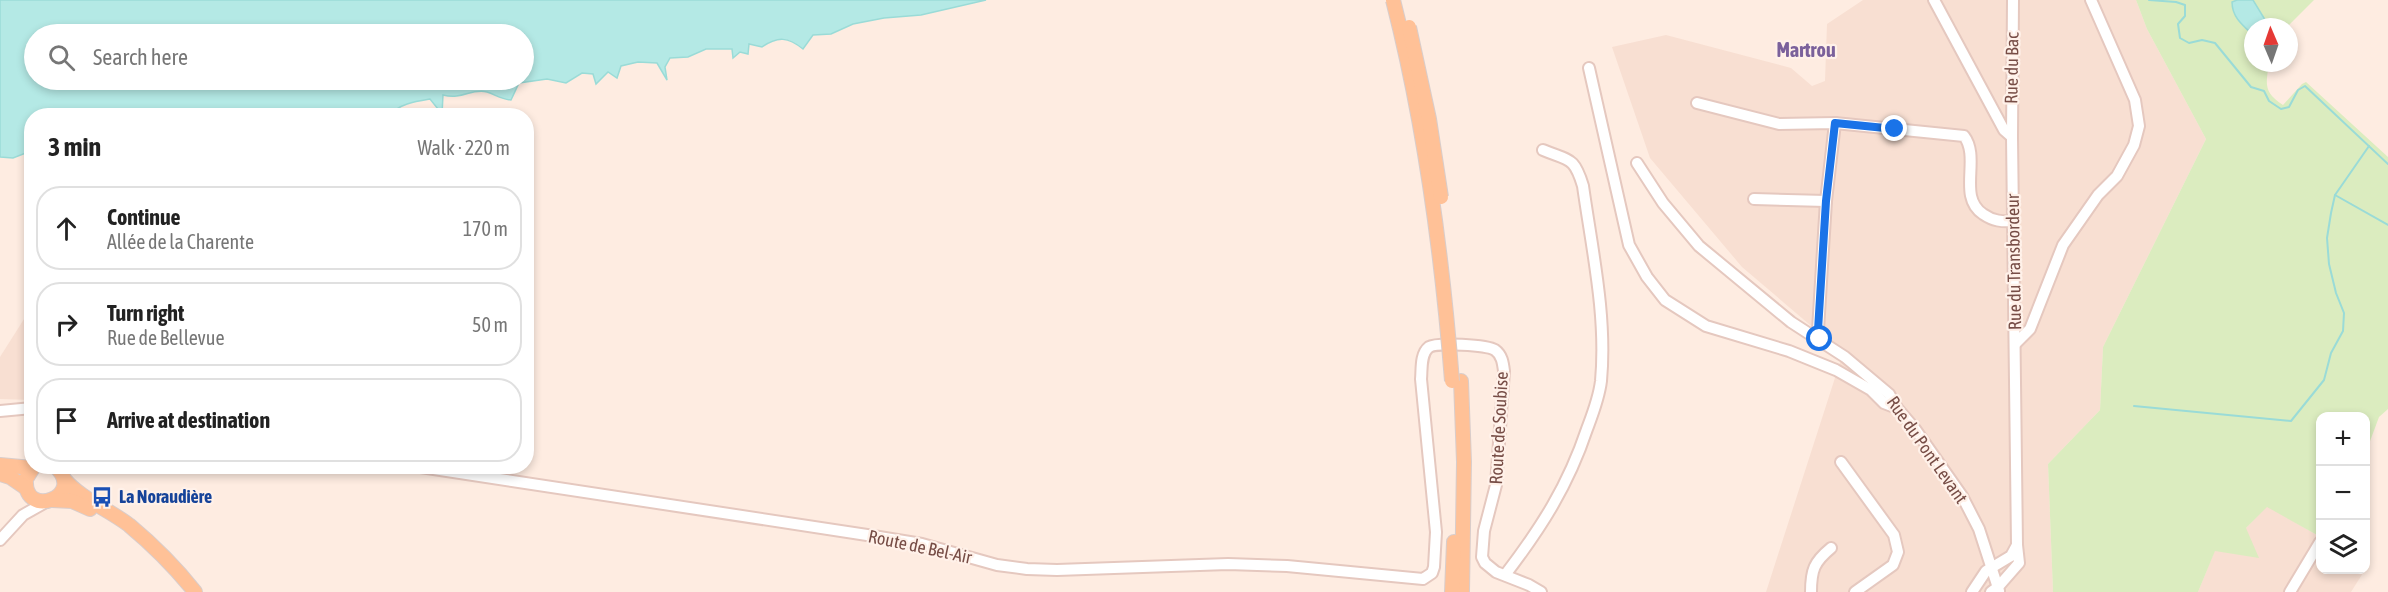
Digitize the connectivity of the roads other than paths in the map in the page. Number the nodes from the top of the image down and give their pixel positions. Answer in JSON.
{"nodes":[{"id":1,"x":1393,"y":0,"type":"edge"},
{"id":2,"x":1403,"y":0,"type":"edge"},
{"id":3,"x":1934,"y":0,"type":"edge"},
{"id":4,"x":2013,"y":0,"type":"edge"},
{"id":5,"x":2091,"y":0,"type":"edge"},
{"id":6,"x":1590,"y":68,"type":"dead end"},
{"id":7,"x":1697,"y":103,"type":"dead end"},
{"id":8,"x":1835,"y":123,"type":"junction"},
{"id":9,"x":2012,"y":137,"type":"junction"},
{"id":10,"x":1543,"y":150,"type":"dead end"},
{"id":11,"x":1637,"y":163,"type":"dead end"},
{"id":12,"x":1754,"y":199,"type":"dead end"},
{"id":13,"x":1826,"y":201,"type":"junction"},
{"id":14,"x":2014,"y":221,"type":"junction"},
{"id":15,"x":1820,"y":339,"type":"junction"},
{"id":16,"x":2015,"y":344,"type":"junction"},
{"id":17,"x":1456,"y":381,"type":"junction"},
{"id":18,"x":1897,"y":408,"type":"junction"},
{"id":19,"x":24,"y":409,"type":"edge"},
{"id":20,"x":0,"y":411,"type":"edge"},
{"id":21,"x":1841,"y":462,"type":"dead end"},
{"id":22,"x":0,"y":465,"type":"edge"},
{"id":23,"x":24,"y":466,"type":"edge"},
{"id":24,"x":0,"y":474,"type":"edge"},
{"id":25,"x":29,"y":474,"type":"edge"},
{"id":26,"x":59,"y":474,"type":"edge"},
{"id":27,"x":61,"y":474,"type":"edge"},
{"id":28,"x":466,"y":474,"type":"edge"},
{"id":29,"x":26,"y":489,"type":"junction"},
{"id":30,"x":49,"y":501,"type":"junction"},
{"id":31,"x":22,"y":515,"type":"junction"},
{"id":32,"x":0,"y":540,"type":"edge"},
{"id":33,"x":2017,"y":545,"type":"junction"},
{"id":34,"x":1831,"y":548,"type":"dead end"},
{"id":35,"x":2316,"y":549,"type":"edge"},
{"id":36,"x":1991,"y":567,"type":"junction"},
{"id":37,"x":1505,"y":575,"type":"junction"},
{"id":38,"x":1428,"y":576,"type":"joint"},
{"id":39,"x":1996,"y":590,"type":"edge"},
{"id":40,"x":195,"y":592,"type":"edge"},
{"id":41,"x":1452,"y":592,"type":"edge"},
{"id":42,"x":1462,"y":592,"type":"edge"},
{"id":43,"x":1541,"y":592,"type":"edge"},
{"id":44,"x":1811,"y":592,"type":"edge"},
{"id":45,"x":1855,"y":592,"type":"edge"},
{"id":46,"x":1972,"y":592,"type":"edge"},
{"id":47,"x":2290,"y":592,"type":"edge"}],
"edges":[{"from":1,"to":17,"type":"main road","bridge":true},
{"from":2,"to":17,"type":"main road","bridge":true},
{"from":3,"to":9,"type":"street"},
{"from":4,"to":9,"type":"street","name":"Rue du Bac"},
{"from":5,"to":16,"type":"street"},
{"from":6,"to":18,"type":"street"},
{"from":7,"to":8,"type":"street"},
{"from":8,"to":13,"type":"street"},
{"from":8,"to":14,"type":"street"},
{"from":9,"to":14,"type":"street","name":"Rue du Transbordeur"},
{"from":10,"to":37,"type":"street"},
{"from":11,"to":15,"type":"street","name":"Rue du Pont Levant"},
{"from":12,"to":13,"type":"street"},
{"from":13,"to":15,"type":"street"},
{"from":14,"to":16,"type":"street","name":"Rue du Transbordeur"},
{"from":15,"to":18,"type":"street","name":"Rue du Pont Levant"},
{"from":16,"to":33,"type":"street","name":"Rue du Transbordeur"},
{"from":17,"to":41,"type":"main road"},
{"from":17,"to":42,"type":"main road"},
{"from":18,"to":36,"type":"street","name":"Rue du Pont Levant"},
{"from":19,"to":20,"type":"street"},
{"from":21,"to":45,"type":"street"},
{"from":22,"to":23,"type":"main road"},
{"from":24,"to":29,"type":"main road"},
{"from":25,"to":29,"type":"main road"},
{"from":26,"to":30,"type":"main road"},
{"from":27,"to":40,"type":"main road"},
{"from":28,"to":38,"type":"street","name":"Route de Bel-Air"},
{"from":29,"to":30,"type":"main road"},
{"from":29,"to":31,"type":"street"},
{"from":30,"to":31,"type":"street"},
{"from":30,"to":40,"type":"main road"},
{"from":31,"to":32,"type":"street"},
{"from":33,"to":36,"type":"street"},
{"from":33,"to":39,"type":"street","name":"Rue du Transbordeur"},
{"from":34,"to":44,"type":"street"},
{"from":35,"to":47,"type":"street"},
{"from":36,"to":39,"type":"street","name":"Rue du Pont Levant"},
{"from":36,"to":46,"type":"street"},
{"from":37,"to":38,"type":"street","name":"Route de Soubise"},
{"from":37,"to":43,"type":"street","name":"Route de Soubise"}]}
